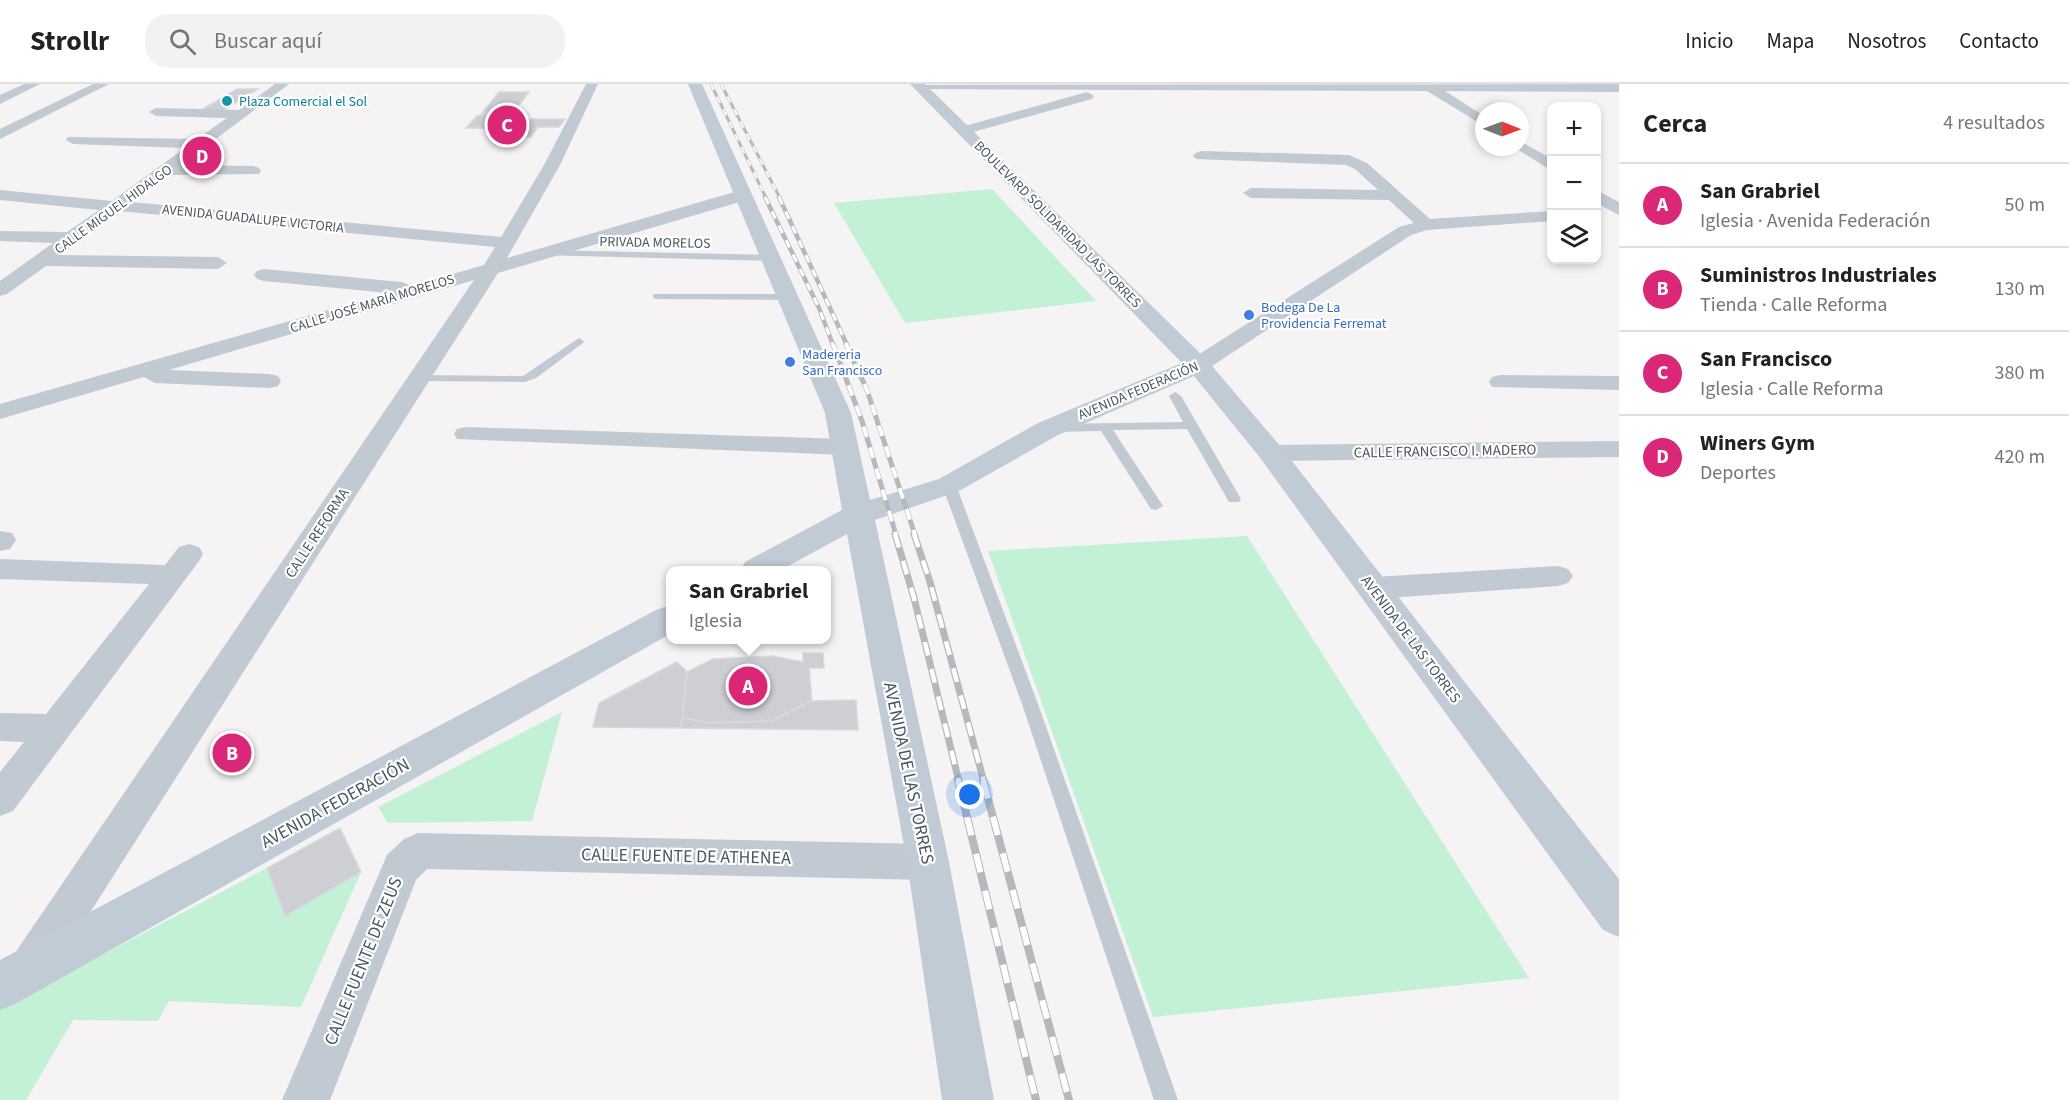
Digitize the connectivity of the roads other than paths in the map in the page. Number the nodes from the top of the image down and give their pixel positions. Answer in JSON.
{"nodes":[{"id":1,"x":34,"y":84,"type":"edge"},
{"id":2,"x":103,"y":84,"type":"edge"},
{"id":3,"x":283,"y":84,"type":"edge"},
{"id":4,"x":592,"y":84,"type":"edge"},
{"id":5,"x":695,"y":84,"type":"edge"},
{"id":6,"x":917,"y":84,"type":"edge"},
{"id":7,"x":1126,"y":85,"type":"edge"},
{"id":8,"x":1429,"y":86,"type":"edge"},
{"id":9,"x":1559,"y":86,"type":"edge"},
{"id":10,"x":1511,"y":88,"type":"junction"},
{"id":11,"x":1619,"y":88,"type":"edge"},
{"id":12,"x":0,"y":100,"type":"edge"},
{"id":13,"x":962,"y":105,"type":"edge"},
{"id":14,"x":1541,"y":105,"type":"dead end"},
{"id":15,"x":156,"y":112,"type":"dead end"},
{"id":16,"x":241,"y":114,"type":"junction"},
{"id":17,"x":1475,"y":116,"type":"edge"},
{"id":18,"x":0,"y":135,"type":"edge"},
{"id":19,"x":73,"y":140,"type":"dead end"},
{"id":20,"x":201,"y":144,"type":"junction"},
{"id":21,"x":1529,"y":151,"type":"edge"},
{"id":22,"x":1201,"y":156,"type":"dead end"},
{"id":23,"x":1547,"y":163,"type":"edge"},
{"id":24,"x":166,"y":170,"type":"junction"},
{"id":25,"x":253,"y":171,"type":"dead end"},
{"id":26,"x":1251,"y":193,"type":"dead end"},
{"id":27,"x":0,"y":195,"type":"edge"},
{"id":28,"x":744,"y":195,"type":"junction"},
{"id":29,"x":1392,"y":195,"type":"junction"},
{"id":30,"x":1601,"y":198,"type":"edge"},
{"id":31,"x":118,"y":205,"type":"junction"},
{"id":32,"x":1619,"y":211,"type":"edge"},
{"id":33,"x":1601,"y":213,"type":"edge"},
{"id":34,"x":1547,"y":216,"type":"edge"},
{"id":35,"x":1426,"y":225,"type":"junction"},
{"id":36,"x":0,"y":236,"type":"edge"},
{"id":37,"x":72,"y":238,"type":"junction"},
{"id":38,"x":538,"y":253,"type":"junction"},
{"id":39,"x":499,"y":254,"type":"junction"},
{"id":40,"x":771,"y":258,"type":"junction"},
{"id":41,"x":42,"y":260,"type":"junction"},
{"id":42,"x":218,"y":263,"type":"dead end"},
{"id":43,"x":264,"y":275,"type":"dead end"},
{"id":44,"x":0,"y":276,"type":"edge"},
{"id":45,"x":20,"y":277,"type":"junction"},
{"id":46,"x":0,"y":290,"type":"edge"},
{"id":47,"x":421,"y":290,"type":"junction"},
{"id":48,"x":657,"y":296,"type":"dead end"},
{"id":49,"x":788,"y":297,"type":"junction"},
{"id":50,"x":579,"y":341,"type":"dead end"},
{"id":51,"x":1198,"y":365,"type":"junction"},
{"id":52,"x":128,"y":375,"type":"junction"},
{"id":53,"x":419,"y":378,"type":"junction"},
{"id":54,"x":270,"y":381,"type":"dead end"},
{"id":55,"x":1500,"y":382,"type":"dead end"},
{"id":56,"x":1619,"y":383,"type":"edge"},
{"id":57,"x":1174,"y":396,"type":"dead end"},
{"id":58,"x":0,"y":412,"type":"edge"},
{"id":59,"x":1191,"y":425,"type":"junction"},
{"id":60,"x":1105,"y":427,"type":"junction"},
{"id":61,"x":1048,"y":429,"type":"junction"},
{"id":62,"x":466,"y":434,"type":"dead end"},
{"id":63,"x":845,"y":447,"type":"junction"},
{"id":64,"x":1619,"y":449,"type":"edge"},
{"id":65,"x":1271,"y":453,"type":"junction"},
{"id":66,"x":949,"y":485,"type":"junction"},
{"id":67,"x":1234,"y":499,"type":"dead end"},
{"id":68,"x":1156,"y":506,"type":"dead end"},
{"id":69,"x":857,"y":515,"type":"junction"},
{"id":70,"x":763,"y":566,"type":"edge"},
{"id":71,"x":0,"y":569,"type":"edge"},
{"id":72,"x":1558,"y":576,"type":"dead end"},
{"id":73,"x":1373,"y":588,"type":"junction"},
{"id":74,"x":666,"y":620,"type":"edge"},
{"id":75,"x":0,"y":728,"type":"edge"},
{"id":76,"x":54,"y":728,"type":"junction"},
{"id":77,"x":0,"y":800,"type":"edge"},
{"id":78,"x":444,"y":850,"type":"joint"},
{"id":79,"x":928,"y":862,"type":"junction"},
{"id":80,"x":1619,"y":915,"type":"edge"},
{"id":81,"x":14,"y":980,"type":"edge"},
{"id":82,"x":306,"y":1100,"type":"edge"},
{"id":83,"x":968,"y":1100,"type":"edge"},
{"id":84,"x":1166,"y":1100,"type":"edge"}],
"edges":[{"from":1,"to":12,"type":"street"},
{"from":2,"to":18,"type":"street"},
{"from":3,"to":16,"type":"street","name":"CALLE MIGUEL HIDALGO"},
{"from":4,"to":39,"type":"street","name":"CALLE REFORMA"},
{"from":5,"to":28,"type":"main road"},
{"from":6,"to":13,"type":"main road","name":"BOULEVARD SOLIDARIDAD LAS TORRES"},
{"from":6,"to":13,"type":"street"},
{"from":7,"to":8,"type":"street"},
{"from":7,"to":13,"type":"street"},
{"from":7,"to":13,"type":"street"},
{"from":8,"to":10,"type":"street"},
{"from":8,"to":17,"type":"street"},
{"from":9,"to":10,"type":"street"},
{"from":9,"to":11,"type":"street"},
{"from":10,"to":14,"type":"street"},
{"from":13,"to":51,"type":"main road","name":"BOULEVARD SOLIDARIDAD LAS TORRES"},
{"from":15,"to":16,"type":"street"},
{"from":16,"to":20,"type":"street","name":"CALLE MIGUEL HIDALGO"},
{"from":19,"to":20,"type":"street"},
{"from":20,"to":24,"type":"street","name":"CALLE MIGUEL HIDALGO"},
{"from":21,"to":23,"type":"street"},
{"from":22,"to":29,"type":"street"},
{"from":24,"to":25,"type":"street"},
{"from":24,"to":31,"type":"street","name":"CALLE MIGUEL HIDALGO"},
{"from":26,"to":29,"type":"street"},
{"from":27,"to":31,"type":"street","name":"AVENIDA GUADALUPE VICTORIA"},
{"from":28,"to":38,"type":"street","name":"CALLE JOSÉ MARÍA MORELOS"},
{"from":28,"to":40,"type":"main road"},
{"from":29,"to":35,"type":"street"},
{"from":30,"to":32,"type":"street"},
{"from":31,"to":37,"type":"street","name":"CALLE MIGUEL HIDALGO"},
{"from":31,"to":39,"type":"street","name":"AVENIDA GUADALUPE VICTORIA"},
{"from":32,"to":33,"type":"street"},
{"from":34,"to":35,"type":"street","name":"AVENIDA FEDERACIÓN"},
{"from":35,"to":51,"type":"street","name":"AVENIDA FEDERACIÓN"},
{"from":36,"to":37,"type":"street"},
{"from":37,"to":41,"type":"street","name":"CALLE MIGUEL HIDALGO"},
{"from":38,"to":39,"type":"street","name":"CALLE JOSÉ MARÍA MORELOS"},
{"from":38,"to":40,"type":"lane","name":"PRIVADA MORELOS"},
{"from":39,"to":47,"type":"street","name":"CALLE JOSÉ MARÍA MORELOS"},
{"from":39,"to":53,"type":"street","name":"CALLE REFORMA"},
{"from":40,"to":49,"type":"main road"},
{"from":41,"to":42,"type":"street"},
{"from":41,"to":45,"type":"street","name":"CALLE MIGUEL HIDALGO"},
{"from":43,"to":47,"type":"street"},
{"from":44,"to":45,"type":"street"},
{"from":45,"to":46,"type":"street","name":"CALLE MIGUEL HIDALGO"},
{"from":47,"to":52,"type":"street","name":"CALLE JOSÉ MARÍA MORELOS"},
{"from":48,"to":49,"type":"lane"},
{"from":49,"to":63,"type":"main road"},
{"from":50,"to":53,"type":"lane"},
{"from":51,"to":61,"type":"main road","name":"AVENIDA FEDERACIÓN"},
{"from":51,"to":65,"type":"main road","name":"AVENIDA DE LAS TORRES"},
{"from":52,"to":54,"type":"street"},
{"from":52,"to":58,"type":"street","name":"CALLE JOSÉ MARÍA MORELOS"},
{"from":53,"to":81,"type":"street","name":"CALLE REFORMA"},
{"from":55,"to":56,"type":"street"},
{"from":57,"to":59,"type":"lane"},
{"from":59,"to":60,"type":"lane"},
{"from":59,"to":67,"type":"lane"},
{"from":60,"to":61,"type":"lane"},
{"from":60,"to":68,"type":"lane"},
{"from":61,"to":66,"type":"main road","name":"AVENIDA FEDERACIÓN"},
{"from":62,"to":63,"type":"street"},
{"from":63,"to":69,"type":"main road","name":"AVENIDA DE LAS TORRES"},
{"from":64,"to":65,"type":"street","name":"CALLE FRANCISCO I. MADERO"},
{"from":65,"to":73,"type":"main road","name":"AVENIDA DE LAS TORRES"},
{"from":66,"to":69,"type":"main road","name":"AVENIDA FEDERACIÓN"},
{"from":66,"to":84,"type":"lane"},
{"from":69,"to":70,"type":"main road","name":"AVENIDA FEDERACIÓN"},
{"from":69,"to":79,"type":"main road","name":"AVENIDA DE LAS TORRES"},
{"from":71,"to":76,"type":"street"},
{"from":72,"to":73,"type":"street"},
{"from":73,"to":80,"type":"main road","name":"AVENIDA DE LAS TORRES"},
{"from":74,"to":81,"type":"main road","name":"AVENIDA FEDERACIÓN"},
{"from":75,"to":76,"type":"street"},
{"from":76,"to":77,"type":"street"},
{"from":78,"to":79,"type":"street","name":"CALLE FUENTE DE ATHENEA"},
{"from":78,"to":82,"type":"street","name":"CALLE FUENTE DE ZEUS"},
{"from":79,"to":83,"type":"main road","name":"AVENIDA DE LAS TORRES"}]}
